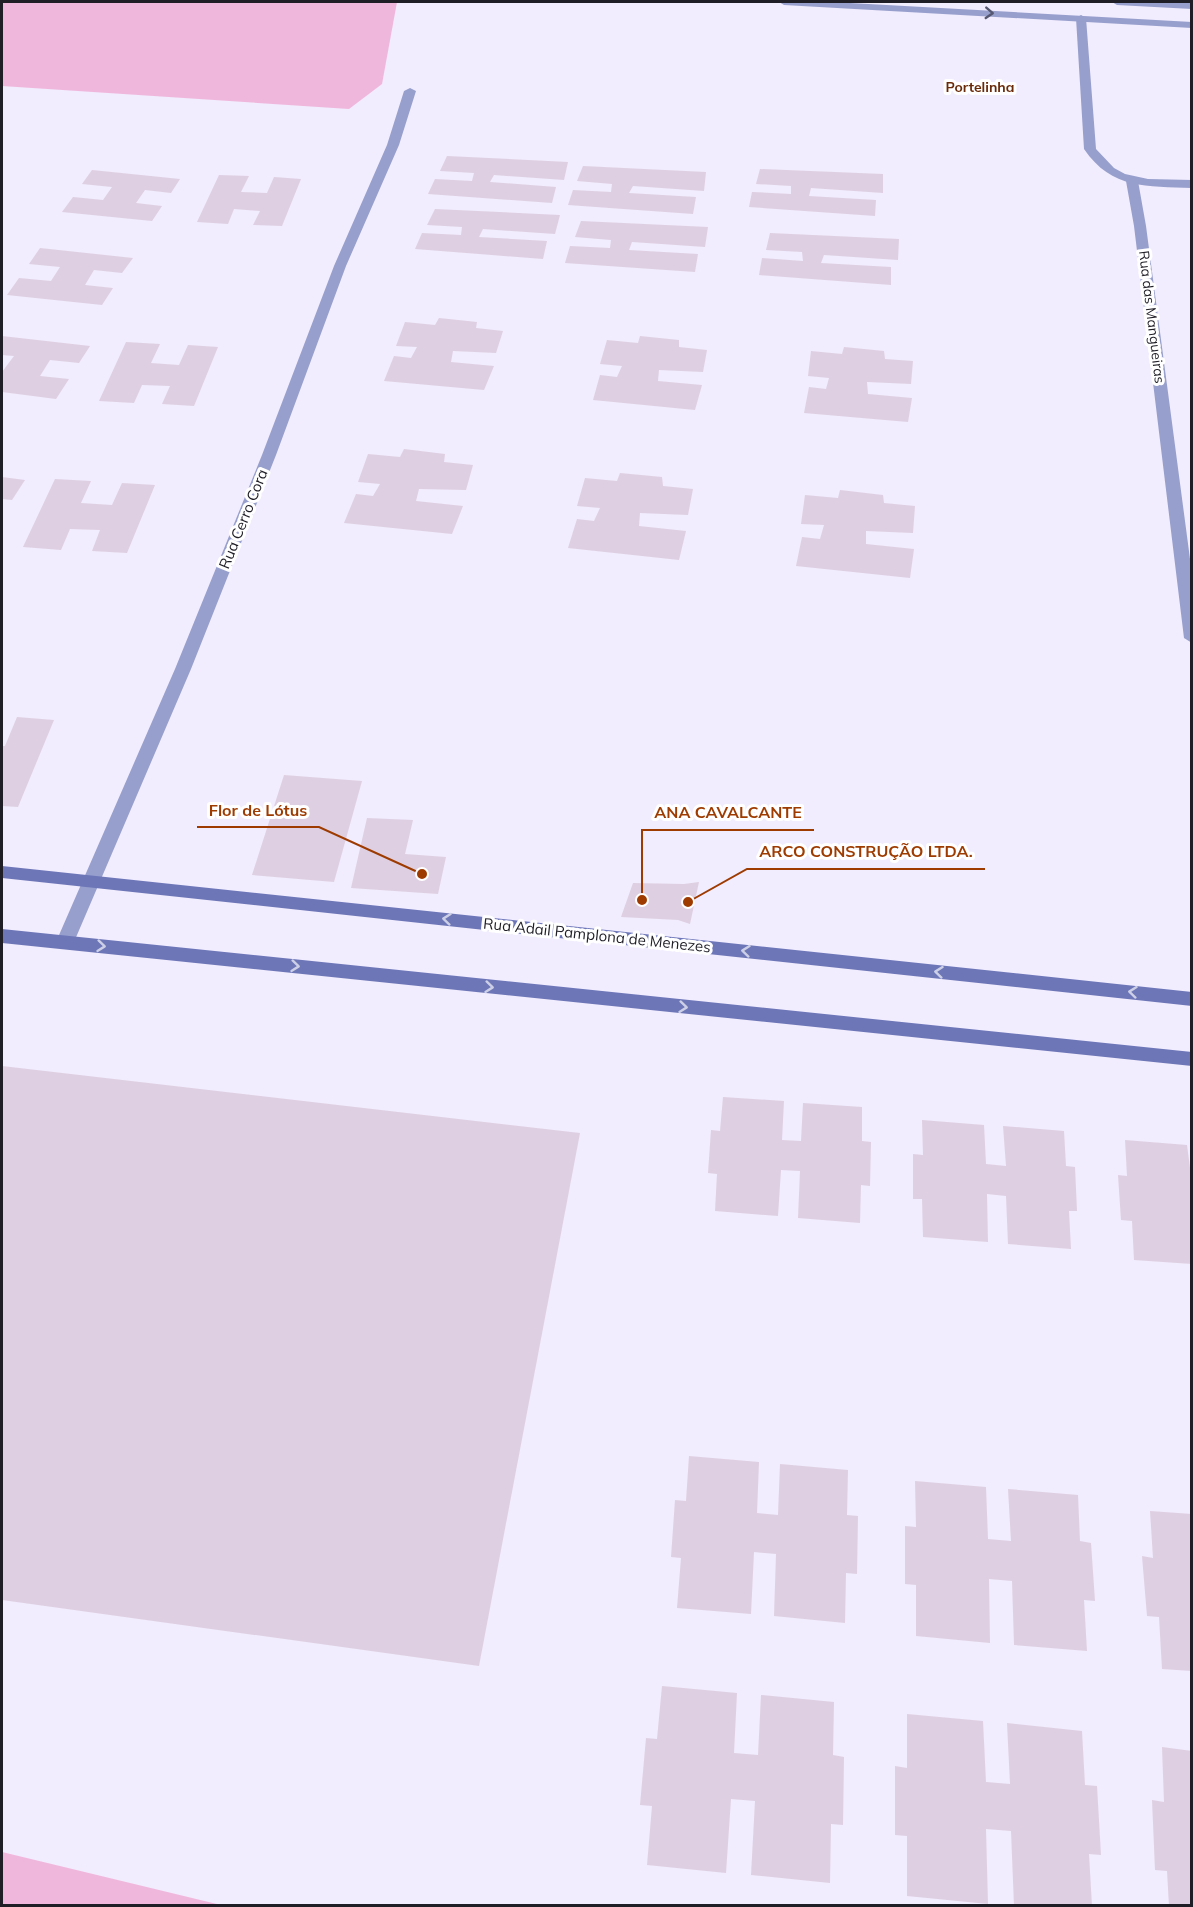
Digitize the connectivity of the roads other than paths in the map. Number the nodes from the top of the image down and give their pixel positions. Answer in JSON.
{"nodes":[{"id":1,"x":784,"y":2,"type":"edge"},
{"id":2,"x":1117,"y":2,"type":"edge"},
{"id":3,"x":1191,"y":6,"type":"edge"},
{"id":4,"x":1081,"y":18,"type":"junction"},
{"id":5,"x":1191,"y":25,"type":"edge"},
{"id":6,"x":410,"y":91,"type":"dead end"},
{"id":7,"x":1132,"y":181,"type":"junction"},
{"id":8,"x":1191,"y":184,"type":"edge"},
{"id":9,"x":1191,"y":638,"type":"edge"},
{"id":10,"x":2,"y":872,"type":"edge"},
{"id":11,"x":93,"y":881,"type":"junction"},
{"id":12,"x":2,"y":936,"type":"edge"},
{"id":13,"x":64,"y":942,"type":"junction"},
{"id":14,"x":1191,"y":999,"type":"edge"},
{"id":15,"x":1191,"y":1059,"type":"edge"}],
"edges":[{"from":1,"to":4,"type":"street","one_way":true},
{"from":2,"to":3,"type":"street"},
{"from":4,"to":5,"type":"street"},
{"from":4,"to":7,"type":"street"},
{"from":6,"to":11,"type":"street","name":"Rua Cerro Cora"},
{"from":7,"to":8,"type":"street"},
{"from":7,"to":9,"type":"street","name":"Rua das Mangueiras"},
{"from":10,"to":11,"type":"main road","name":"Rua Adail Pamplona de Menezes"},
{"from":11,"to":13,"type":"street","name":"Rua Cerro Cora"},
{"from":14,"to":11,"type":"main road","name":"Rua Adail Pamplona de Menezes","one_way":true},
{"from":12,"to":13,"type":"main road"},
{"from":13,"to":15,"type":"main road","one_way":true}]}
